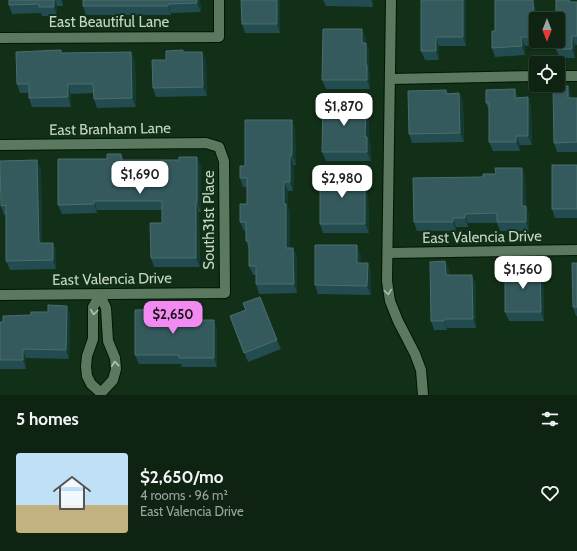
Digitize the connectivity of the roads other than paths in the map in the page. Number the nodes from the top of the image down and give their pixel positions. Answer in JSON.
{"nodes":[{"id":1,"x":219,"y":0,"type":"edge"},
{"id":2,"x":391,"y":0,"type":"edge"},
{"id":3,"x":0,"y":38,"type":"edge"},
{"id":4,"x":529,"y":76,"type":"edge"},
{"id":5,"x":565,"y":76,"type":"edge"},
{"id":6,"x":577,"y":76,"type":"edge"},
{"id":7,"x":391,"y":78,"type":"junction"},
{"id":8,"x":0,"y":145,"type":"edge"},
{"id":9,"x":219,"y":148,"type":"joint"},
{"id":10,"x":577,"y":250,"type":"edge"},
{"id":11,"x":388,"y":253,"type":"junction"},
{"id":12,"x":225,"y":293,"type":"joint"},
{"id":13,"x":0,"y":295,"type":"edge"},
{"id":14,"x":100,"y":295,"type":"junction"},
{"id":15,"x":101,"y":394,"type":"edge"},
{"id":16,"x":424,"y":395,"type":"edge"}],
"edges":[{"from":1,"to":3,"type":"street","name":"East Beautiful Lane"},
{"from":2,"to":7,"type":"street"},
{"from":4,"to":7,"type":"street"},
{"from":5,"to":6,"type":"street"},
{"from":7,"to":11,"type":"street"},
{"from":8,"to":9,"type":"street","name":"East Branham Lane"},
{"from":9,"to":12,"type":"street","name":"South31st Place"},
{"from":10,"to":11,"type":"street","name":"East Valencia Drive"},
{"from":11,"to":16,"type":"street","one_way":true},
{"from":12,"to":14,"type":"street","name":"East Valencia Drive"},
{"from":13,"to":14,"type":"street","name":"East Valencia Drive"},
{"from":15,"to":14,"type":"street","one_way":true},
{"from":14,"to":15,"type":"street","one_way":true}]}
